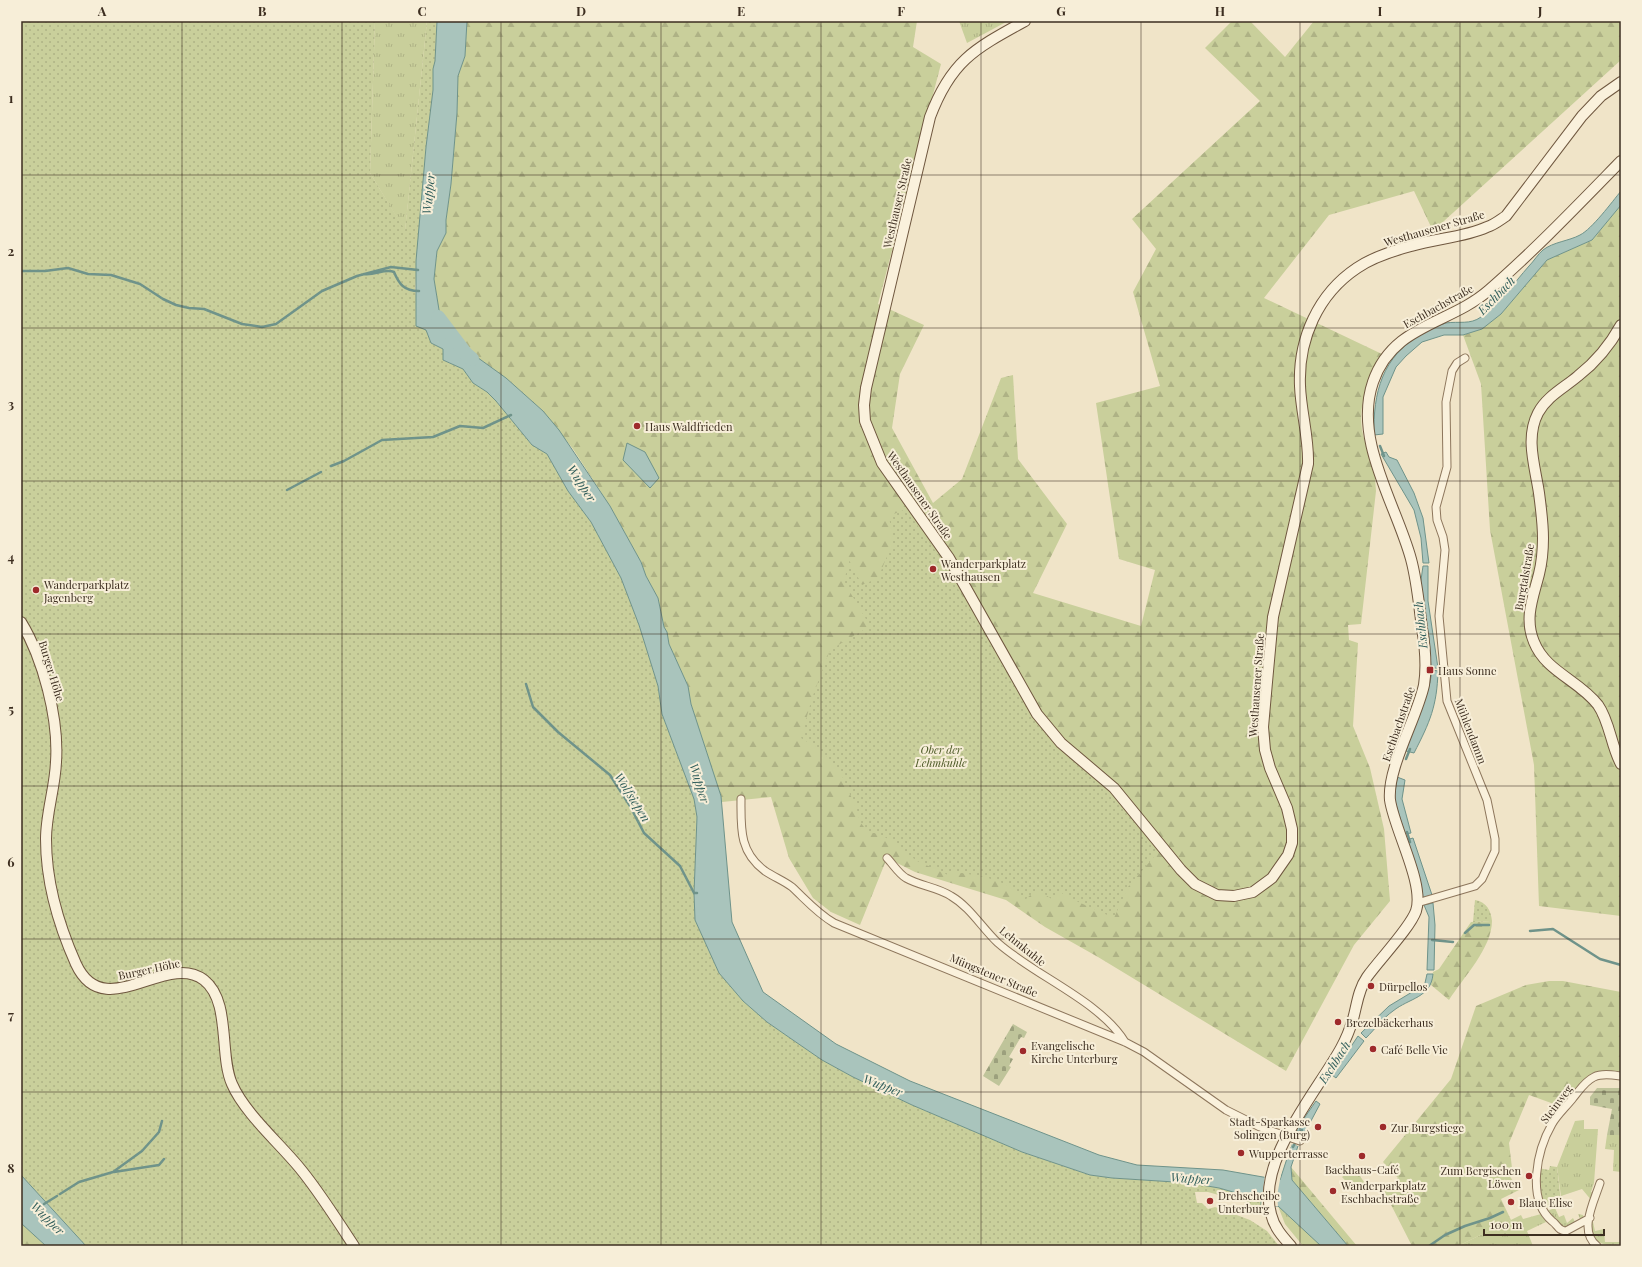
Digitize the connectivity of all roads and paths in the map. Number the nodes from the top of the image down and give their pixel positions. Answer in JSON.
{"nodes":[{"id":1,"x":1025,"y":21,"type":"edge"},
{"id":2,"x":1621,"y":82,"type":"edge"},
{"id":3,"x":1621,"y":161,"type":"edge"},
{"id":4,"x":1621,"y":326,"type":"edge"},
{"id":5,"x":1465,"y":358,"type":"dead end"},
{"id":6,"x":868,"y":432,"type":"joint"},
{"id":7,"x":21,"y":622,"type":"edge"},
{"id":8,"x":1621,"y":764,"type":"edge"},
{"id":9,"x":740,"y":799,"type":"dead end"},
{"id":10,"x":887,"y":858,"type":"dead end"},
{"id":11,"x":1420,"y":902,"type":"junction"},
{"id":12,"x":1125,"y":1042,"type":"junction"},
{"id":13,"x":1621,"y":1076,"type":"edge"},
{"id":14,"x":1287,"y":1138,"type":"junction"},
{"id":15,"x":1300,"y":1140,"type":"dead end"},
{"id":16,"x":1600,"y":1183,"type":"dead end"},
{"id":17,"x":1590,"y":1218,"type":"junction"},
{"id":18,"x":354,"y":1246,"type":"edge"},
{"id":19,"x":1291,"y":1246,"type":"edge"},
{"id":20,"x":1597,"y":1246,"type":"edge"}],
"edges":[{"from":1,"to":6,"type":"main road","name":"Westhauser Straße"},
{"from":2,"to":6,"type":"main road","name":"Westhausener Straße"},
{"from":3,"to":11,"type":"main road","name":"Eschbachstraße"},
{"from":4,"to":8,"type":"main road","name":"Burgtalstraße"},
{"from":5,"to":11,"type":"street","name":"Mühlendamm"},
{"from":7,"to":18,"type":"main road","name":"Burger Höhe"},
{"from":9,"to":12,"type":"street","name":"Müngstener Straße"},
{"from":10,"to":12,"type":"street","name":"Lehmkuhle"},
{"from":11,"to":14,"type":"main road","name":"Eschbachstraße"},
{"from":12,"to":14,"type":"street","name":"Müngstener Straße"},
{"from":13,"to":17,"type":"street","name":"Steinweg"},
{"from":14,"to":15,"type":"street","name":"Müngstener Straße"},
{"from":14,"to":19,"type":"main road","name":"Eschbachstraße"},
{"from":16,"to":17,"type":"street"},
{"from":17,"to":20,"type":"street"}]}
